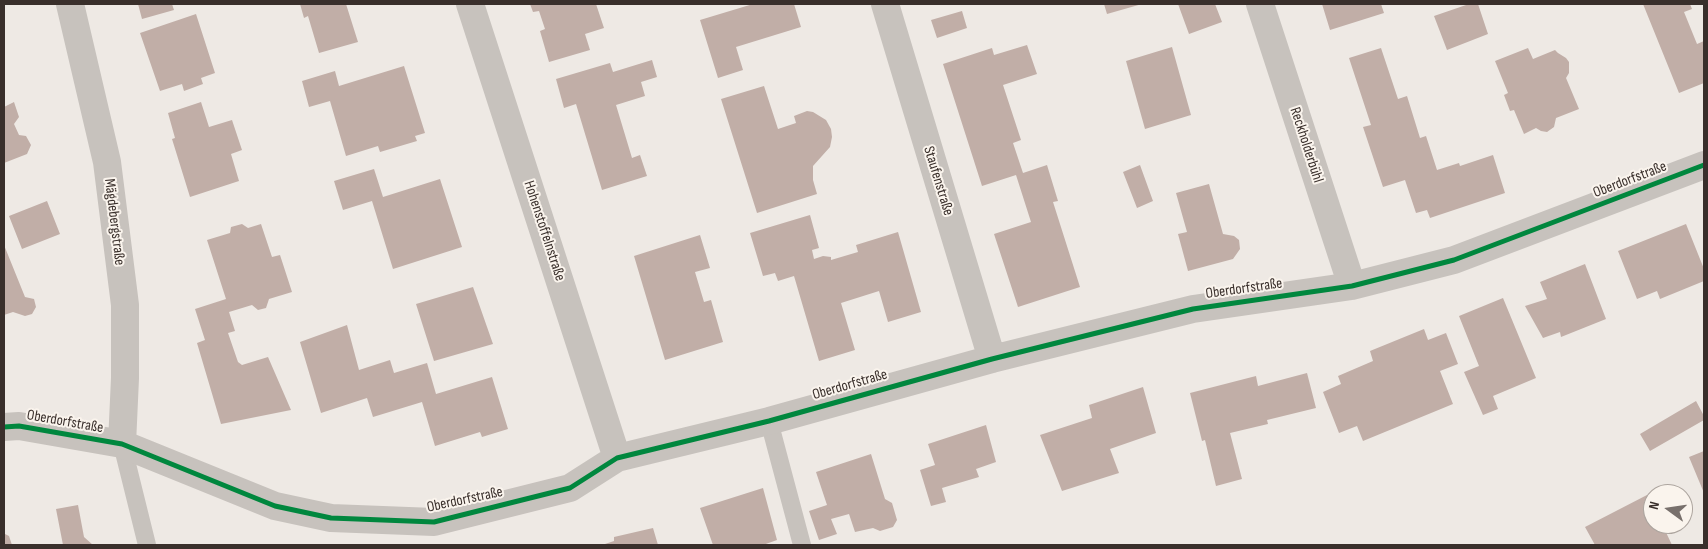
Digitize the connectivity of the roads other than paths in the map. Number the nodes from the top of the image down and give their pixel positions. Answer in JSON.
{"nodes":[{"id":1,"x":70,"y":4,"type":"edge"},
{"id":2,"x":470,"y":4,"type":"edge"},
{"id":3,"x":885,"y":4,"type":"edge"},
{"id":4,"x":1260,"y":4,"type":"edge"},
{"id":5,"x":1704,"y":165,"type":"edge"},
{"id":6,"x":1352,"y":286,"type":"junction"},
{"id":7,"x":992,"y":359,"type":"junction"},
{"id":8,"x":769,"y":421,"type":"junction"},
{"id":9,"x":4,"y":427,"type":"edge"},
{"id":10,"x":122,"y":444,"type":"junction"},
{"id":11,"x":617,"y":458,"type":"junction"},
{"id":12,"x":147,"y":545,"type":"edge"},
{"id":13,"x":802,"y":545,"type":"edge"}],
"edges":[{"from":1,"to":10,"type":"street","name":"Mägdebergstraße"},
{"from":2,"to":11,"type":"street","name":"Hohenstoffelnstraße"},
{"from":3,"to":7,"type":"street","name":"Staufenstraße"},
{"from":4,"to":6,"type":"street","name":"Reckholderbühl"},
{"from":5,"to":6,"type":"street","name":"Oberdorfstraße"},
{"from":6,"to":7,"type":"street","name":"Oberdorfstraße"},
{"from":7,"to":8,"type":"street","name":"Oberdorfstraße"},
{"from":8,"to":11,"type":"street","name":"Oberdorfstraße"},
{"from":8,"to":13,"type":"lane"},
{"from":9,"to":10,"type":"street","name":"Oberdorfstraße"},
{"from":10,"to":11,"type":"street","name":"Oberdorfstraße"},
{"from":10,"to":12,"type":"lane"}]}
